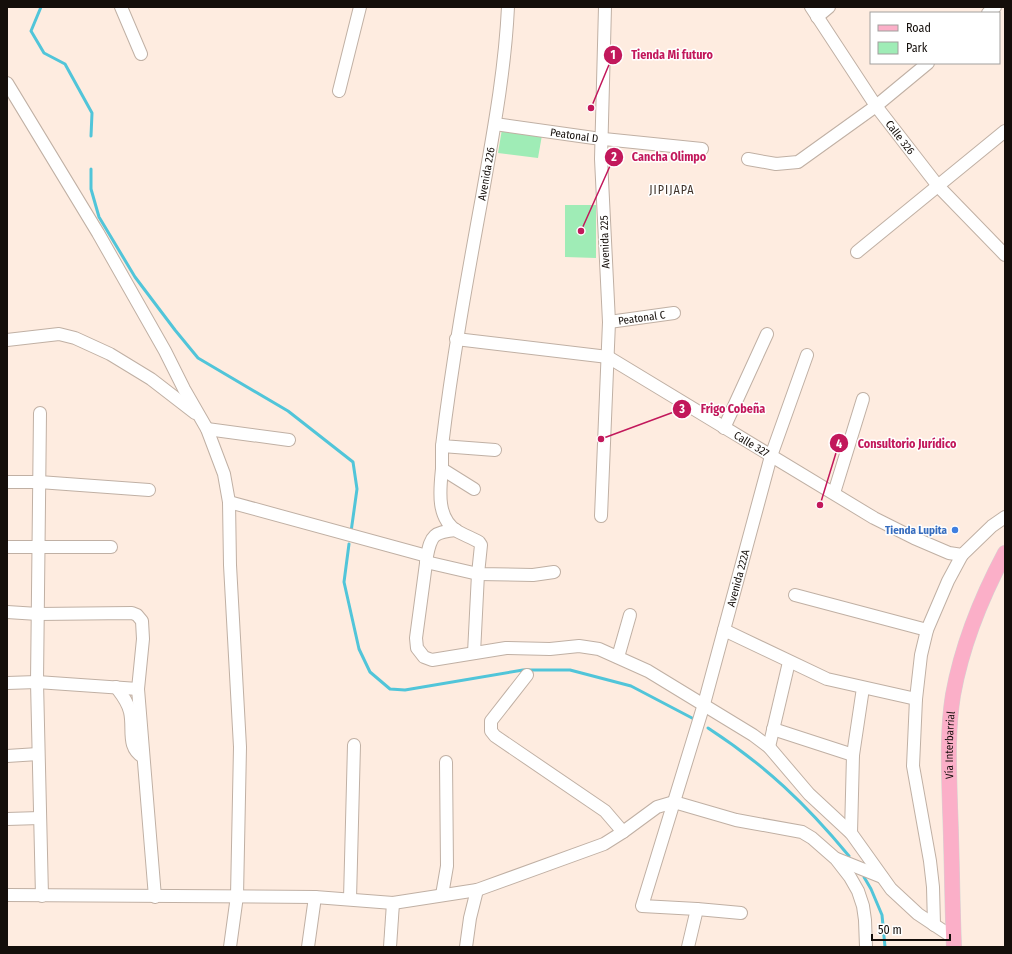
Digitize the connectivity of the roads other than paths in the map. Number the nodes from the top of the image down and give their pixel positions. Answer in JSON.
{"nodes":[{"id":1,"x":120,"y":7,"type":"edge"},
{"id":2,"x":360,"y":7,"type":"edge"},
{"id":3,"x":508,"y":7,"type":"edge"},
{"id":4,"x":605,"y":7,"type":"edge"},
{"id":5,"x":830,"y":7,"type":"edge"},
{"id":6,"x":814,"y":12,"type":"edge"},
{"id":7,"x":142,"y":54,"type":"dead end"},
{"id":8,"x":927,"y":64,"type":"edge"},
{"id":9,"x":7,"y":83,"type":"edge"},
{"id":10,"x":339,"y":91,"type":"dead end"},
{"id":11,"x":876,"y":106,"type":"junction"},
{"id":12,"x":495,"y":124,"type":"junction"},
{"id":13,"x":1005,"y":132,"type":"edge"},
{"id":14,"x":602,"y":138,"type":"junction"},
{"id":15,"x":702,"y":149,"type":"dead end"},
{"id":16,"x":748,"y":159,"type":"dead end"},
{"id":17,"x":938,"y":186,"type":"junction"},
{"id":18,"x":857,"y":252,"type":"dead end"},
{"id":19,"x":1005,"y":254,"type":"edge"},
{"id":20,"x":674,"y":313,"type":"dead end"},
{"id":21,"x":609,"y":322,"type":"junction"},
{"id":22,"x":767,"y":334,"type":"dead end"},
{"id":23,"x":456,"y":339,"type":"junction"},
{"id":24,"x":7,"y":340,"type":"edge"},
{"id":25,"x":807,"y":355,"type":"dead end"},
{"id":26,"x":608,"y":357,"type":"junction"},
{"id":27,"x":863,"y":399,"type":"dead end"},
{"id":28,"x":40,"y":413,"type":"dead end"},
{"id":29,"x":201,"y":417,"type":"junction"},
{"id":30,"x":724,"y":428,"type":"junction"},
{"id":31,"x":207,"y":429,"type":"junction"},
{"id":32,"x":290,"y":440,"type":"dead end"},
{"id":33,"x":442,"y":446,"type":"junction"},
{"id":34,"x":495,"y":450,"type":"dead end"},
{"id":35,"x":770,"y":456,"type":"junction"},
{"id":36,"x":442,"y":469,"type":"junction"},
{"id":37,"x":7,"y":482,"type":"edge"},
{"id":38,"x":39,"y":482,"type":"junction"},
{"id":39,"x":474,"y":489,"type":"dead end"},
{"id":40,"x":149,"y":490,"type":"dead end"},
{"id":41,"x":834,"y":493,"type":"junction"},
{"id":42,"x":230,"y":502,"type":"junction"},
{"id":43,"x":601,"y":516,"type":"dead end"},
{"id":44,"x":1005,"y":517,"type":"edge"},
{"id":45,"x":456,"y":530,"type":"junction"},
{"id":46,"x":7,"y":547,"type":"edge"},
{"id":47,"x":38,"y":547,"type":"junction"},
{"id":48,"x":111,"y":547,"type":"dead end"},
{"id":49,"x":1005,"y":553,"type":"edge"},
{"id":50,"x":962,"y":555,"type":"junction"},
{"id":51,"x":426,"y":559,"type":"junction"},
{"id":52,"x":554,"y":572,"type":"dead end"},
{"id":53,"x":478,"y":574,"type":"junction"},
{"id":54,"x":795,"y":595,"type":"dead end"},
{"id":55,"x":7,"y":612,"type":"edge"},
{"id":56,"x":38,"y":614,"type":"junction"},
{"id":57,"x":630,"y":615,"type":"dead end"},
{"id":58,"x":724,"y":630,"type":"junction"},
{"id":59,"x":927,"y":630,"type":"junction"},
{"id":60,"x":474,"y":653,"type":"junction"},
{"id":61,"x":618,"y":657,"type":"junction"},
{"id":62,"x":789,"y":662,"type":"junction"},
{"id":63,"x":526,"y":676,"type":"dead end"},
{"id":64,"x":37,"y":682,"type":"junction"},
{"id":65,"x":7,"y":683,"type":"edge"},
{"id":66,"x":116,"y":687,"type":"junction"},
{"id":67,"x":863,"y":688,"type":"junction"},
{"id":68,"x":138,"y":689,"type":"junction"},
{"id":69,"x":916,"y":699,"type":"junction"},
{"id":70,"x":704,"y":704,"type":"junction"},
{"id":71,"x":773,"y":729,"type":"junction"},
{"id":72,"x":354,"y":745,"type":"dead end"},
{"id":73,"x":768,"y":746,"type":"junction"},
{"id":74,"x":38,"y":754,"type":"junction"},
{"id":75,"x":853,"y":755,"type":"junction"},
{"id":76,"x":7,"y":756,"type":"edge"},
{"id":77,"x":143,"y":758,"type":"junction"},
{"id":78,"x":446,"y":762,"type":"dead end"},
{"id":79,"x":674,"y":802,"type":"junction"},
{"id":80,"x":40,"y":818,"type":"junction"},
{"id":81,"x":7,"y":819,"type":"edge"},
{"id":82,"x":623,"y":832,"type":"junction"},
{"id":83,"x":851,"y":833,"type":"junction"},
{"id":84,"x":836,"y":859,"type":"junction"},
{"id":85,"x":882,"y":877,"type":"junction"},
{"id":86,"x":477,"y":890,"type":"junction"},
{"id":87,"x":7,"y":895,"type":"edge"},
{"id":88,"x":442,"y":895,"type":"junction"},
{"id":89,"x":42,"y":896,"type":"junction"},
{"id":90,"x":237,"y":896,"type":"junction"},
{"id":91,"x":155,"y":897,"type":"junction"},
{"id":92,"x":315,"y":897,"type":"junction"},
{"id":93,"x":350,"y":899,"type":"junction"},
{"id":94,"x":393,"y":903,"type":"junction"},
{"id":95,"x":697,"y":909,"type":"junction"},
{"id":96,"x":741,"y":913,"type":"dead end"},
{"id":97,"x":934,"y":925,"type":"junction"},
{"id":98,"x":954,"y":943,"type":"edge"},
{"id":99,"x":230,"y":947,"type":"edge"},
{"id":100,"x":308,"y":947,"type":"edge"},
{"id":101,"x":390,"y":947,"type":"edge"},
{"id":102,"x":466,"y":947,"type":"edge"},
{"id":103,"x":688,"y":947,"type":"edge"},
{"id":104,"x":866,"y":947,"type":"edge"}],
"edges":[{"from":1,"to":7,"type":"street"},
{"from":2,"to":10,"type":"street"},
{"from":3,"to":12,"type":"street","name":"Avenida 226"},
{"from":4,"to":14,"type":"street","name":"Avenida 225"},
{"from":5,"to":6,"type":"street"},
{"from":6,"to":11,"type":"street","name":"Calle 326"},
{"from":8,"to":11,"type":"street"},
{"from":9,"to":29,"type":"street"},
{"from":11,"to":16,"type":"street"},
{"from":11,"to":17,"type":"street","name":"Calle 326"},
{"from":12,"to":14,"type":"street","name":"Peatonal D"},
{"from":12,"to":23,"type":"street","name":"Avenida 226"},
{"from":13,"to":17,"type":"street"},
{"from":14,"to":15,"type":"street","name":"Peatonal D"},
{"from":14,"to":21,"type":"street","name":"Avenida 225"},
{"from":17,"to":18,"type":"street"},
{"from":17,"to":19,"type":"street","name":"Calle 326"},
{"from":20,"to":21,"type":"street","name":"Peatonal C"},
{"from":21,"to":26,"type":"street","name":"Avenida 225"},
{"from":22,"to":30,"type":"street"},
{"from":23,"to":26,"type":"street","name":"Calle 327"},
{"from":23,"to":33,"type":"street","name":"Avenida 226"},
{"from":24,"to":29,"type":"street"},
{"from":25,"to":35,"type":"street","name":"Avenida 222A"},
{"from":26,"to":30,"type":"street","name":"Calle 327"},
{"from":26,"to":43,"type":"street","name":"Avenida 225"},
{"from":27,"to":41,"type":"street"},
{"from":28,"to":38,"type":"street"},
{"from":29,"to":31,"type":"street"},
{"from":30,"to":35,"type":"street","name":"Calle 327"},
{"from":31,"to":32,"type":"street"},
{"from":31,"to":42,"type":"street"},
{"from":33,"to":34,"type":"street"},
{"from":33,"to":36,"type":"street","name":"Avenida 226"},
{"from":35,"to":41,"type":"street","name":"Calle 327"},
{"from":35,"to":58,"type":"street","name":"Avenida 222A"},
{"from":36,"to":39,"type":"street"},
{"from":36,"to":45,"type":"street","name":"Avenida 226"},
{"from":37,"to":38,"type":"street"},
{"from":38,"to":40,"type":"street"},
{"from":38,"to":47,"type":"street"},
{"from":41,"to":50,"type":"street","name":"Calle 327"},
{"from":42,"to":51,"type":"street"},
{"from":42,"to":90,"type":"street"},
{"from":44,"to":50,"type":"street"},
{"from":45,"to":51,"type":"street"},
{"from":45,"to":53,"type":"street"},
{"from":46,"to":47,"type":"street"},
{"from":47,"to":48,"type":"street"},
{"from":47,"to":56,"type":"street"},
{"from":49,"to":98,"type":"main road","name":"Vía Interbarrial"},
{"from":50,"to":59,"type":"street"},
{"from":51,"to":53,"type":"street"},
{"from":51,"to":60,"type":"street"},
{"from":52,"to":53,"type":"street"},
{"from":53,"to":60,"type":"street"},
{"from":54,"to":59,"type":"street"},
{"from":55,"to":56,"type":"street"},
{"from":56,"to":64,"type":"street"},
{"from":56,"to":68,"type":"street"},
{"from":57,"to":61,"type":"street"},
{"from":58,"to":62,"type":"street"},
{"from":58,"to":70,"type":"street","name":"Avenida 222A"},
{"from":59,"to":69,"type":"street"},
{"from":60,"to":61,"type":"street"},
{"from":61,"to":70,"type":"street"},
{"from":62,"to":67,"type":"street"},
{"from":62,"to":71,"type":"street"},
{"from":63,"to":82,"type":"street"},
{"from":64,"to":65,"type":"street"},
{"from":64,"to":66,"type":"street"},
{"from":64,"to":74,"type":"street"},
{"from":66,"to":68,"type":"street"},
{"from":66,"to":77,"type":"street"},
{"from":67,"to":69,"type":"street"},
{"from":67,"to":75,"type":"street"},
{"from":68,"to":77,"type":"street"},
{"from":69,"to":97,"type":"street"},
{"from":70,"to":73,"type":"street"},
{"from":70,"to":79,"type":"street","name":"Avenida 222A"},
{"from":71,"to":73,"type":"street"},
{"from":71,"to":75,"type":"street"},
{"from":72,"to":93,"type":"street"},
{"from":73,"to":83,"type":"street"},
{"from":74,"to":76,"type":"street"},
{"from":74,"to":80,"type":"street"},
{"from":75,"to":83,"type":"street"},
{"from":77,"to":91,"type":"street"},
{"from":78,"to":88,"type":"street"},
{"from":79,"to":82,"type":"street"},
{"from":79,"to":84,"type":"street"},
{"from":79,"to":95,"type":"street","name":"Avenida 222A"},
{"from":80,"to":81,"type":"street"},
{"from":80,"to":89,"type":"street"},
{"from":82,"to":86,"type":"street"},
{"from":83,"to":85,"type":"street"},
{"from":84,"to":85,"type":"street"},
{"from":84,"to":104,"type":"street"},
{"from":85,"to":97,"type":"street"},
{"from":86,"to":88,"type":"street"},
{"from":86,"to":102,"type":"street"},
{"from":87,"to":89,"type":"street"},
{"from":88,"to":94,"type":"street"},
{"from":89,"to":91,"type":"street"},
{"from":90,"to":91,"type":"street"},
{"from":90,"to":92,"type":"street"},
{"from":90,"to":99,"type":"street"},
{"from":92,"to":93,"type":"street"},
{"from":92,"to":100,"type":"street"},
{"from":93,"to":94,"type":"street"},
{"from":94,"to":101,"type":"street"},
{"from":95,"to":96,"type":"street"},
{"from":95,"to":103,"type":"street"},
{"from":97,"to":98,"type":"street"}]}
